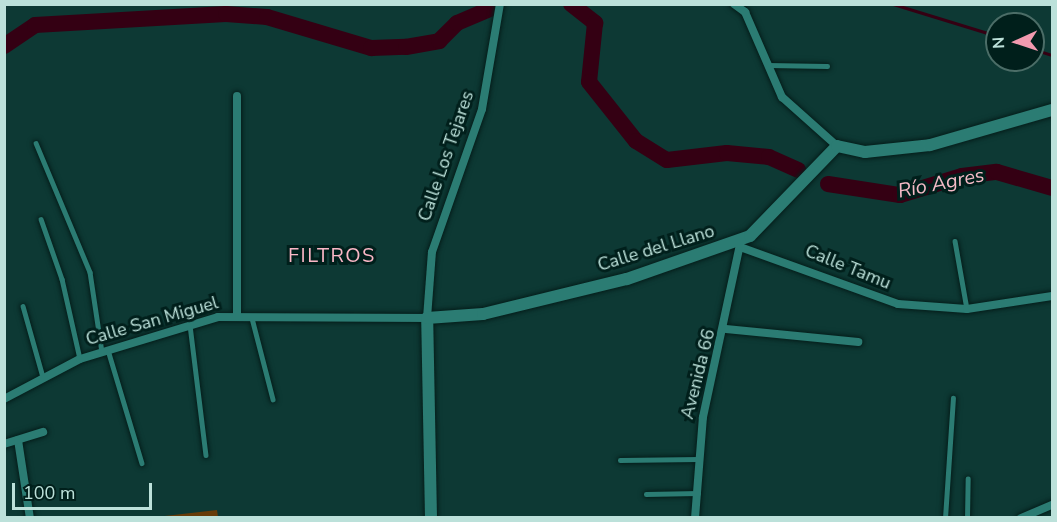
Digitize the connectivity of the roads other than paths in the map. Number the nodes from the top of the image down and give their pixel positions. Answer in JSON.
{"nodes":[{"id":1,"x":500,"y":4,"type":"edge"},
{"id":2,"x":734,"y":4,"type":"edge"},
{"id":3,"x":747,"y":8,"type":"edge"},
{"id":4,"x":768,"y":64,"type":"junction"},
{"id":5,"x":827,"y":66,"type":"dead end"},
{"id":6,"x":237,"y":96,"type":"dead end"},
{"id":7,"x":1053,"y":110,"type":"edge"},
{"id":8,"x":36,"y":142,"type":"dead end"},
{"id":9,"x":837,"y":146,"type":"junction"},
{"id":10,"x":41,"y":219,"type":"dead end"},
{"id":11,"x":956,"y":242,"type":"dead end"},
{"id":12,"x":740,"y":243,"type":"junction"},
{"id":13,"x":1053,"y":296,"type":"edge"},
{"id":14,"x":23,"y":306,"type":"dead end"},
{"id":15,"x":967,"y":309,"type":"junction"},
{"id":16,"x":237,"y":315,"type":"junction"},
{"id":17,"x":251,"y":315,"type":"junction"},
{"id":18,"x":427,"y":318,"type":"junction"},
{"id":19,"x":190,"y":325,"type":"junction"},
{"id":20,"x":726,"y":329,"type":"junction"},
{"id":21,"x":858,"y":342,"type":"dead end"},
{"id":22,"x":105,"y":351,"type":"junction"},
{"id":23,"x":80,"y":359,"type":"junction"},
{"id":24,"x":43,"y":377,"type":"junction"},
{"id":25,"x":953,"y":398,"type":"dead end"},
{"id":26,"x":4,"y":399,"type":"edge"},
{"id":27,"x":273,"y":399,"type":"dead end"},
{"id":28,"x":43,"y":432,"type":"dead end"},
{"id":29,"x":18,"y":440,"type":"junction"},
{"id":30,"x":4,"y":444,"type":"edge"},
{"id":31,"x":206,"y":455,"type":"dead end"},
{"id":32,"x":698,"y":459,"type":"junction"},
{"id":33,"x":620,"y":460,"type":"dead end"},
{"id":34,"x":142,"y":463,"type":"dead end"},
{"id":35,"x":968,"y":479,"type":"dead end"},
{"id":36,"x":698,"y":493,"type":"junction"},
{"id":37,"x":646,"y":494,"type":"dead end"},
{"id":38,"x":1053,"y":506,"type":"edge"},
{"id":39,"x":30,"y":518,"type":"edge"},
{"id":40,"x":431,"y":518,"type":"edge"},
{"id":41,"x":695,"y":518,"type":"edge"},
{"id":42,"x":945,"y":518,"type":"edge"},
{"id":43,"x":967,"y":518,"type":"edge"},
{"id":44,"x":1021,"y":518,"type":"edge"}],
"edges":[{"from":1,"to":18,"type":"street","name":"Calle Los Tejares"},
{"from":2,"to":3,"type":"street"},
{"from":3,"to":4,"type":"street"},
{"from":4,"to":5,"type":"lane"},
{"from":4,"to":9,"type":"street"},
{"from":6,"to":16,"type":"street"},
{"from":7,"to":9,"type":"main road"},
{"from":8,"to":22,"type":"lane"},
{"from":9,"to":12,"type":"main road","name":"Calle del Llano"},
{"from":10,"to":23,"type":"lane"},
{"from":11,"to":15,"type":"lane"},
{"from":12,"to":15,"type":"street","name":"Calle Tamu"},
{"from":12,"to":18,"type":"main road","name":"Calle del Llano"},
{"from":12,"to":20,"type":"street","name":"Avenida 66"},
{"from":13,"to":15,"type":"street","name":"Calle Tamu"},
{"from":14,"to":24,"type":"lane"},
{"from":16,"to":17,"type":"street","name":"Calle San Miguel"},
{"from":16,"to":19,"type":"street","name":"Calle San Miguel"},
{"from":17,"to":18,"type":"street","name":"Calle San Miguel"},
{"from":17,"to":27,"type":"lane"},
{"from":18,"to":40,"type":"main road"},
{"from":19,"to":22,"type":"street","name":"Calle San Miguel"},
{"from":19,"to":31,"type":"lane"},
{"from":20,"to":21,"type":"street"},
{"from":20,"to":32,"type":"street","name":"Avenida 66"},
{"from":22,"to":23,"type":"street","name":"Calle San Miguel"},
{"from":22,"to":34,"type":"lane"},
{"from":23,"to":24,"type":"street","name":"Calle San Miguel"},
{"from":24,"to":26,"type":"street","name":"Calle San Miguel"},
{"from":25,"to":42,"type":"lane"},
{"from":28,"to":29,"type":"street"},
{"from":29,"to":30,"type":"street"},
{"from":29,"to":39,"type":"street"},
{"from":32,"to":33,"type":"lane"},
{"from":32,"to":36,"type":"street","name":"Avenida 66"},
{"from":35,"to":43,"type":"lane"},
{"from":36,"to":37,"type":"lane"},
{"from":36,"to":41,"type":"street","name":"Avenida 66"},
{"from":38,"to":44,"type":"street"}]}
